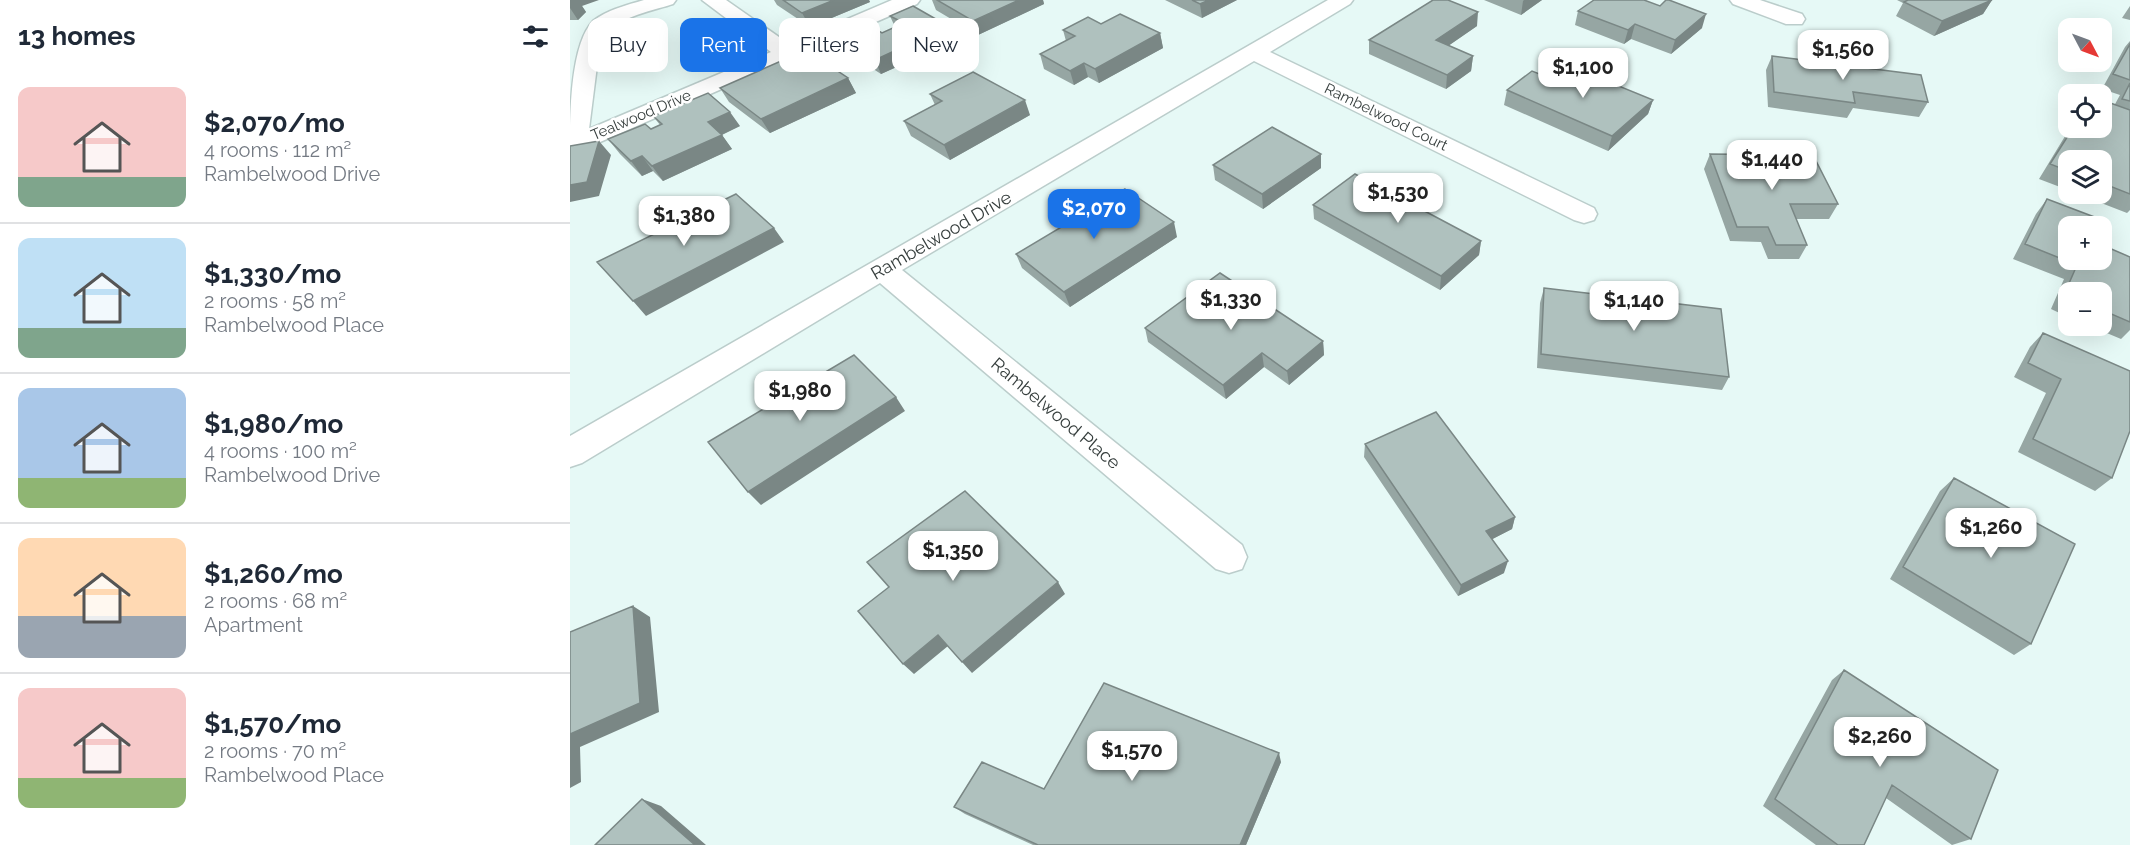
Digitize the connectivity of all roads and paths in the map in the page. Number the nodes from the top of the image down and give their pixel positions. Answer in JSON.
{"nodes":[{"id":1,"x":666,"y":0,"type":"edge"},
{"id":2,"x":712,"y":0,"type":"edge"},
{"id":3,"x":910,"y":0,"type":"edge"},
{"id":4,"x":1343,"y":0,"type":"edge"},
{"id":5,"x":1740,"y":0,"type":"edge"},
{"id":6,"x":868,"y":18,"type":"edge"},
{"id":7,"x":1794,"y":19,"type":"dead end"},
{"id":8,"x":779,"y":48,"type":"edge"},
{"id":9,"x":1253,"y":52,"type":"junction"},
{"id":10,"x":779,"y":56,"type":"edge"},
{"id":11,"x":1584,"y":214,"type":"dead end"},
{"id":12,"x":883,"y":270,"type":"junction"},
{"id":13,"x":570,"y":453,"type":"edge"},
{"id":14,"x":1229,"y":557,"type":"dead end"}],
"edges":[{"from":1,"to":10,"type":"street","name":"Tealwood Drive"},
{"from":2,"to":8,"type":"street"},
{"from":3,"to":6,"type":"street","name":"Tealwood Drive"},
{"from":4,"to":9,"type":"street","name":"Rambelwood Drive"},
{"from":5,"to":7,"type":"street"},
{"from":9,"to":11,"type":"street","name":"Rambelwood Court"},
{"from":9,"to":12,"type":"street","name":"Rambelwood Drive"},
{"from":12,"to":13,"type":"street","name":"Rambelwood Drive"},
{"from":12,"to":14,"type":"street","name":"Rambelwood Place"}]}
